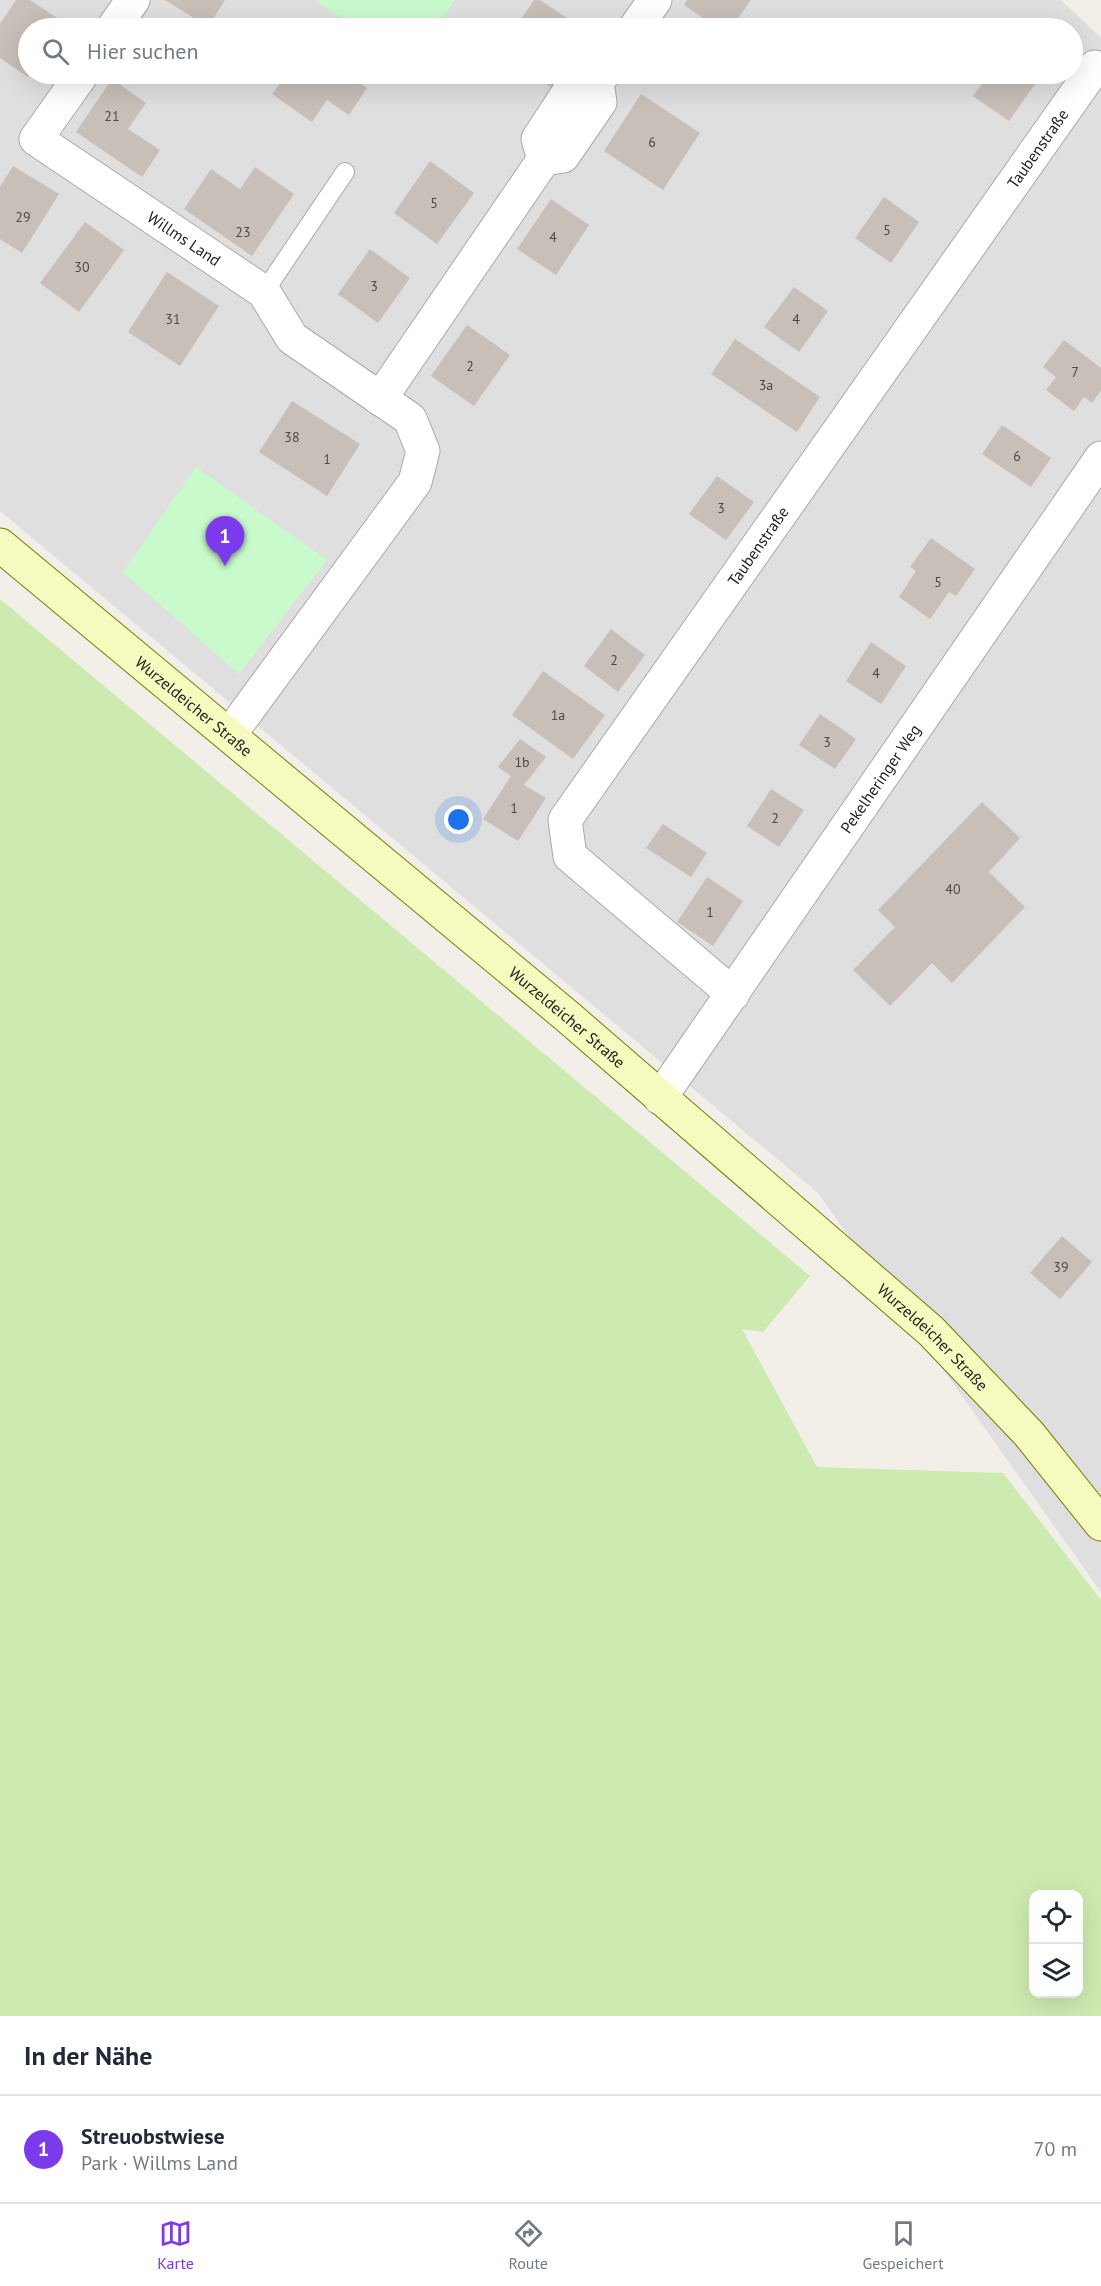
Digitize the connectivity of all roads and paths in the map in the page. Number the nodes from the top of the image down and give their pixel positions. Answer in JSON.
{"nodes":[{"id":1,"x":133,"y":0,"type":"edge"},
{"id":2,"x":655,"y":0,"type":"edge"},
{"id":3,"x":120,"y":18,"type":"edge"},
{"id":4,"x":642,"y":18,"type":"edge"},
{"id":5,"x":1095,"y":67,"type":"dead end"},
{"id":6,"x":75,"y":84,"type":"edge"},
{"id":7,"x":585,"y":84,"type":"edge"},
{"id":8,"x":345,"y":172,"type":"dead end"},
{"id":9,"x":264,"y":292,"type":"junction"},
{"id":10,"x":380,"y":399,"type":"junction"},
{"id":11,"x":1101,"y":458,"type":"edge"},
{"id":12,"x":0,"y":545,"type":"edge"},
{"id":13,"x":230,"y":734,"type":"junction"},
{"id":14,"x":733,"y":994,"type":"junction"},
{"id":15,"x":660,"y":1098,"type":"junction"},
{"id":16,"x":1101,"y":1524,"type":"edge"}],
"edges":[{"from":1,"to":3,"type":"street"},
{"from":2,"to":4,"type":"street"},
{"from":5,"to":14,"type":"street","name":"Taubenstraße"},
{"from":6,"to":9,"type":"street","name":"Willms Land"},
{"from":7,"to":10,"type":"street"},
{"from":8,"to":9,"type":"lane"},
{"from":9,"to":10,"type":"street","name":"Willms Land"},
{"from":10,"to":13,"type":"street","name":"Willms Land"},
{"from":11,"to":14,"type":"street","name":"Pekelheringer Weg"},
{"from":12,"to":13,"type":"main road","name":"Wurzeldeicher Straße"},
{"from":13,"to":15,"type":"main road","name":"Wurzeldeicher Straße"},
{"from":14,"to":15,"type":"street","name":"Pekelheringer Weg"},
{"from":15,"to":16,"type":"main road","name":"Wurzeldeicher Straße"}]}
